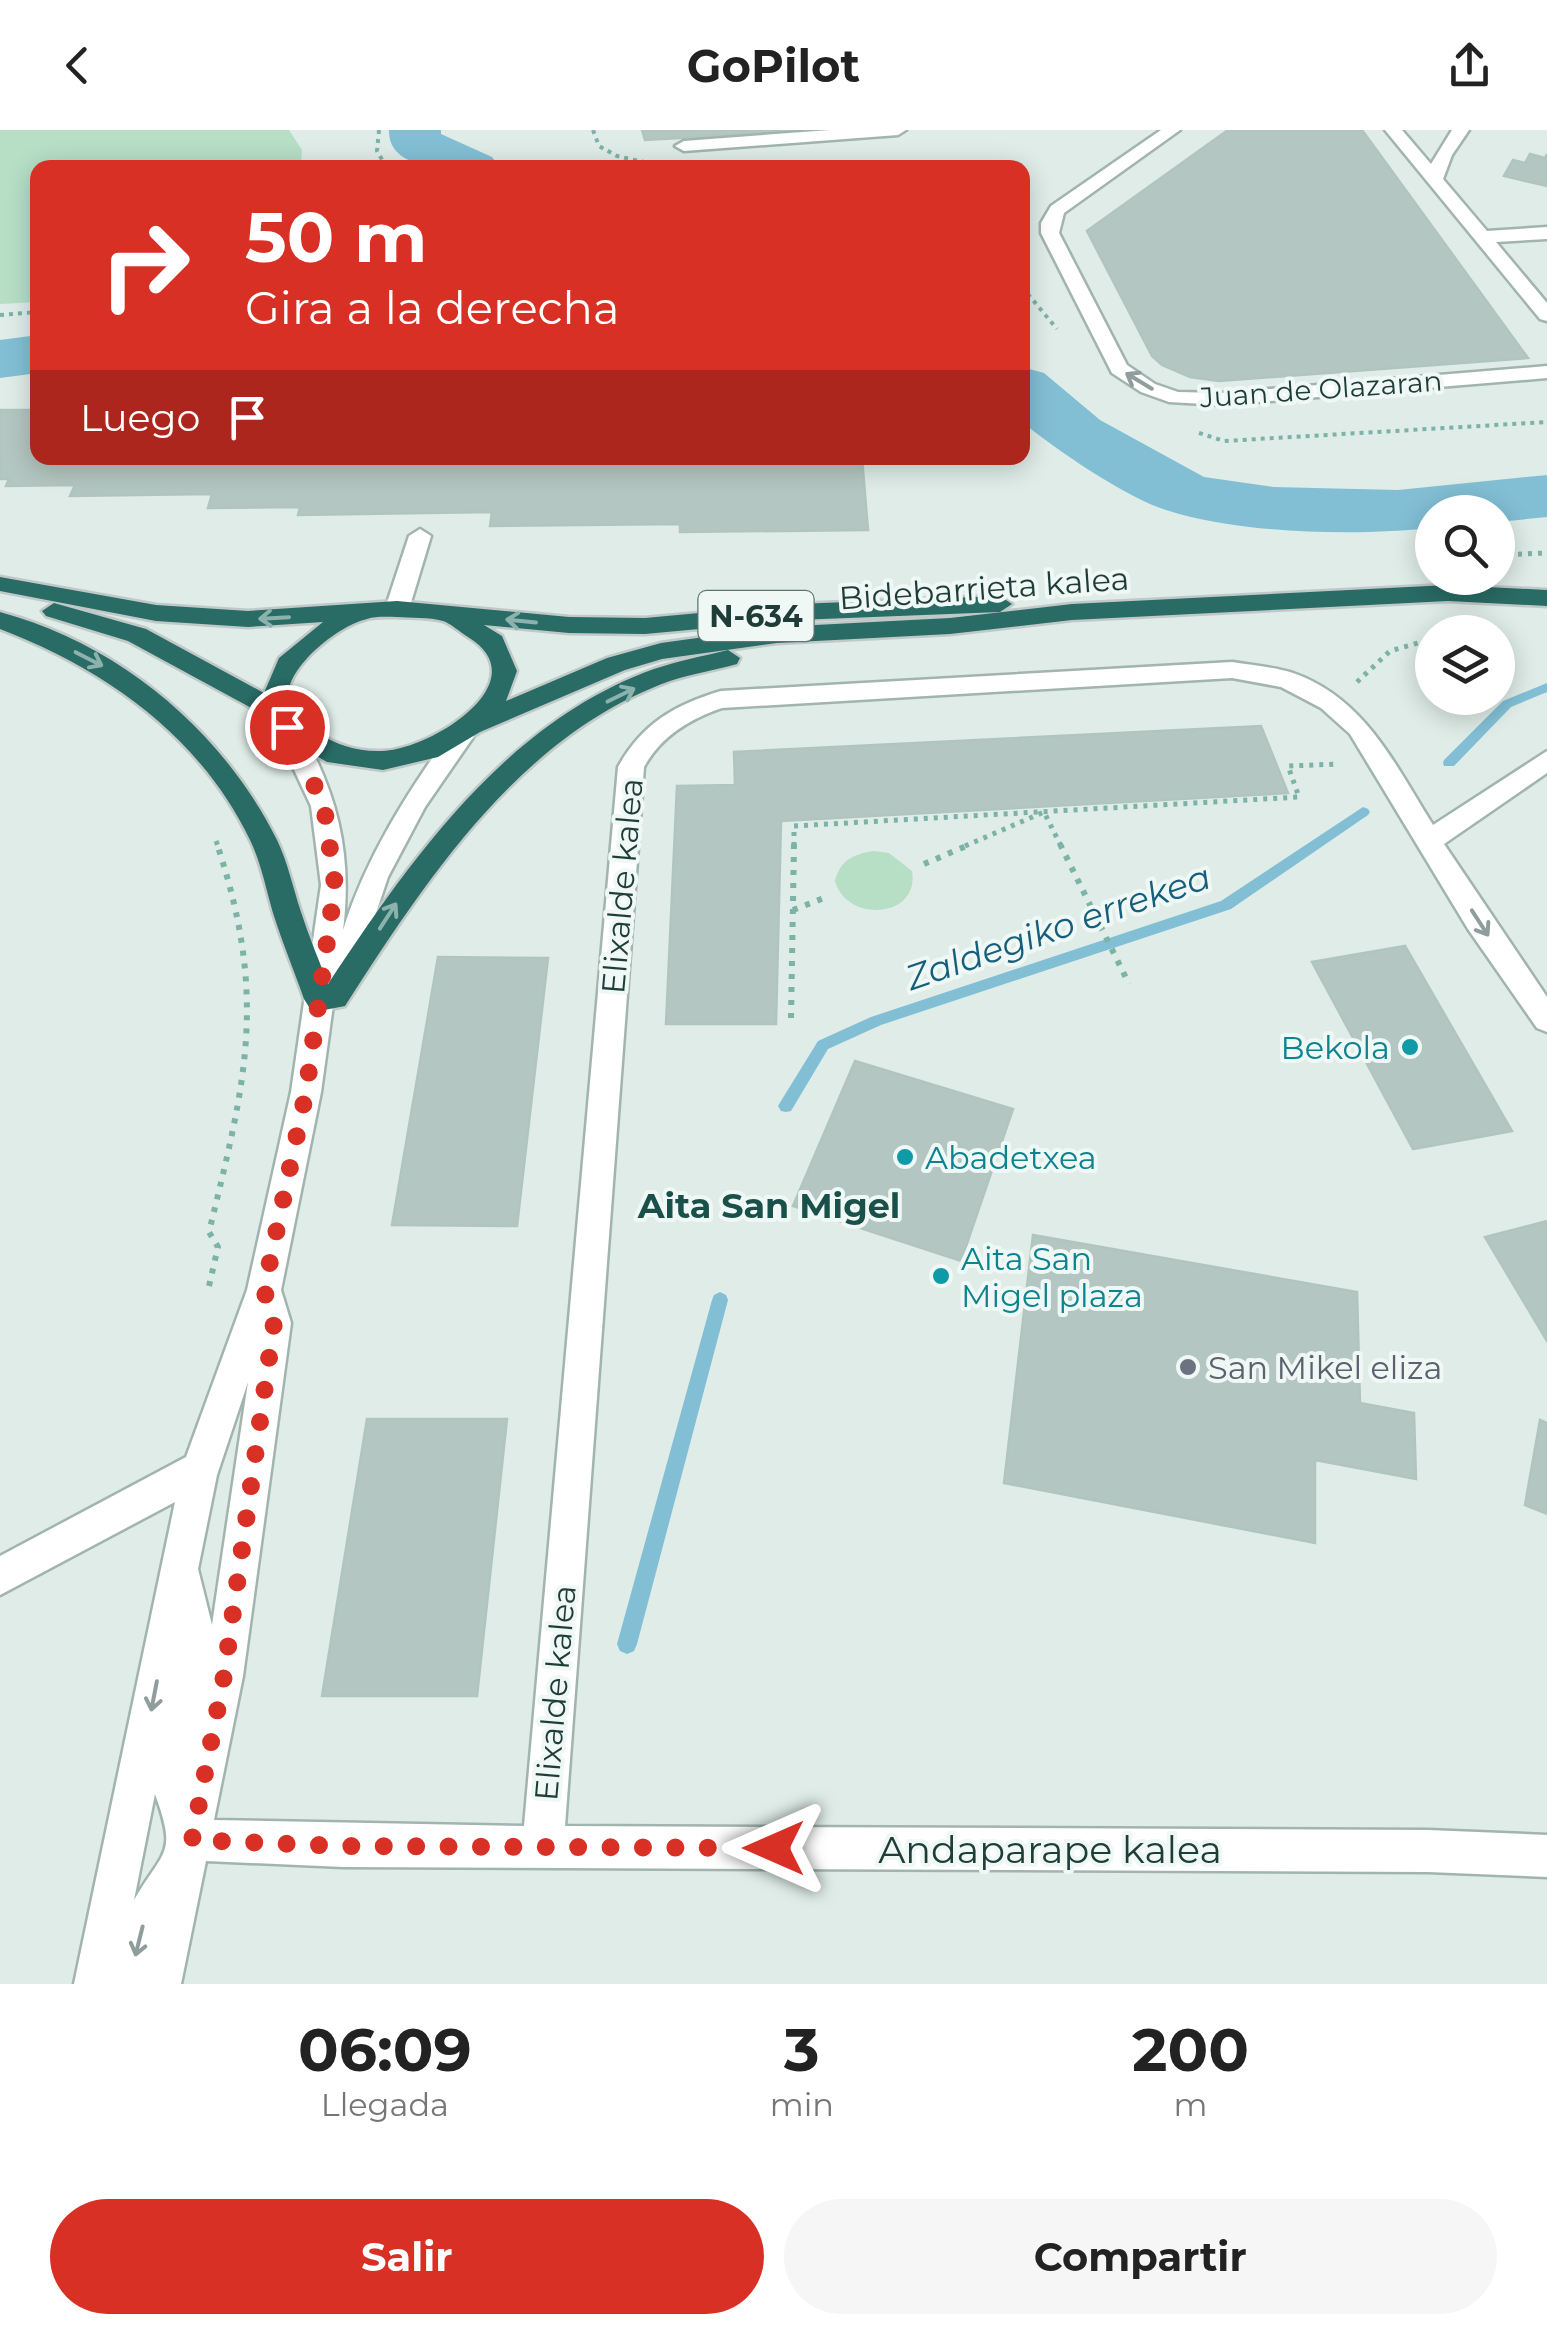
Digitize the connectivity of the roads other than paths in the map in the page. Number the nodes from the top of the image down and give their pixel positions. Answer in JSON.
{"nodes":[{"id":1,"x":898,"y":130,"type":"edge"},
{"id":2,"x":1172,"y":130,"type":"edge"},
{"id":3,"x":1393,"y":130,"type":"edge"},
{"id":4,"x":1462,"y":130,"type":"edge"},
{"id":5,"x":684,"y":146,"type":"dead end"},
{"id":6,"x":1434,"y":181,"type":"junction"},
{"id":7,"x":1547,"y":233,"type":"edge"},
{"id":8,"x":1483,"y":237,"type":"junction"},
{"id":9,"x":1547,"y":315,"type":"edge"},
{"id":10,"x":1547,"y":372,"type":"edge"},
{"id":11,"x":420,"y":536,"type":"dead end"},
{"id":12,"x":1547,"y":578,"type":"edge"},
{"id":13,"x":1515,"y":583,"type":"edge"},
{"id":14,"x":0,"y":584,"type":"edge"},
{"id":15,"x":1415,"y":595,"type":"edge"},
{"id":16,"x":1488,"y":595,"type":"edge"},
{"id":17,"x":0,"y":596,"type":"edge"},
{"id":18,"x":1547,"y":598,"type":"edge"},
{"id":19,"x":398,"y":609,"type":"junction"},
{"id":20,"x":372,"y":612,"type":"junction"},
{"id":21,"x":439,"y":612,"type":"junction"},
{"id":22,"x":1072,"y":612,"type":"junction"},
{"id":23,"x":0,"y":620,"type":"edge"},
{"id":24,"x":283,"y":719,"type":"junction"},
{"id":25,"x":470,"y":729,"type":"junction"},
{"id":26,"x":1547,"y":760,"type":"edge"},
{"id":27,"x":1430,"y":840,"type":"junction"},
{"id":28,"x":327,"y":998,"type":"junction"},
{"id":29,"x":1547,"y":1020,"type":"edge"},
{"id":30,"x":264,"y":1290,"type":"junction"},
{"id":31,"x":266,"y":1364,"type":"junction"},
{"id":32,"x":200,"y":1469,"type":"junction"},
{"id":33,"x":181,"y":1566,"type":"junction"},
{"id":34,"x":0,"y":1576,"type":"edge"},
{"id":35,"x":192,"y":1840,"type":"junction"},
{"id":36,"x":543,"y":1847,"type":"junction"},
{"id":37,"x":1547,"y":1856,"type":"edge"},
{"id":38,"x":96,"y":1984,"type":"edge"},
{"id":39,"x":129,"y":1984,"type":"edge"},
{"id":40,"x":159,"y":1984,"type":"edge"}],
"edges":[{"from":1,"to":5,"type":"street"},
{"from":10,"to":2,"type":"street","name":"Juan de Olazaran","one_way":true},
{"from":3,"to":6,"type":"street"},
{"from":4,"to":6,"type":"street"},
{"from":6,"to":8,"type":"street"},
{"from":7,"to":8,"type":"street"},
{"from":8,"to":9,"type":"street"},
{"from":11,"to":19,"type":"street"},
{"from":12,"to":13,"type":"highway","number":"N-634"},
{"from":20,"to":14,"type":"highway","number":"N-634","one_way":true},
{"from":15,"to":22,"type":"highway","name":"Bidebarrieta kalea","number":"N-634"},
{"from":16,"to":18,"type":"highway","number":"N-634"},
{"from":17,"to":24,"type":"highway","number":"N-634"},
{"from":19,"to":20,"type":"highway","number":"N-634"},
{"from":19,"to":21,"type":"highway","number":"N-634"},
{"from":20,"to":24,"type":"highway","number":"N-634"},
{"from":22,"to":21,"type":"highway","number":"N-634","one_way":true},
{"from":21,"to":25,"type":"highway","number":"N-634"},
{"from":22,"to":25,"type":"highway","name":"Bidebarrieta kalea","number":"N-634"},
{"from":28,"to":22,"type":"highway","one_way":true},
{"from":23,"to":28,"type":"highway","one_way":true},
{"from":24,"to":25,"type":"highway","number":"N-634"},
{"from":24,"to":28,"type":"street"},
{"from":25,"to":28,"type":"street"},
{"from":26,"to":27,"type":"street"},
{"from":27,"to":29,"type":"street","one_way":true},
{"from":27,"to":36,"type":"street","name":"Elixalde kalea"},
{"from":28,"to":30,"type":"street"},
{"from":30,"to":31,"type":"street"},
{"from":30,"to":32,"type":"street"},
{"from":31,"to":32,"type":"street"},
{"from":31,"to":35,"type":"street"},
{"from":32,"to":33,"type":"street"},
{"from":32,"to":34,"type":"street"},
{"from":33,"to":35,"type":"street"},
{"from":33,"to":38,"type":"street","one_way":true},
{"from":35,"to":36,"type":"street","name":"Andaparape kalea"},
{"from":35,"to":39,"type":"street","one_way":true},
{"from":35,"to":40,"type":"street"},
{"from":36,"to":37,"type":"street","name":"Andaparape kalea"}]}
